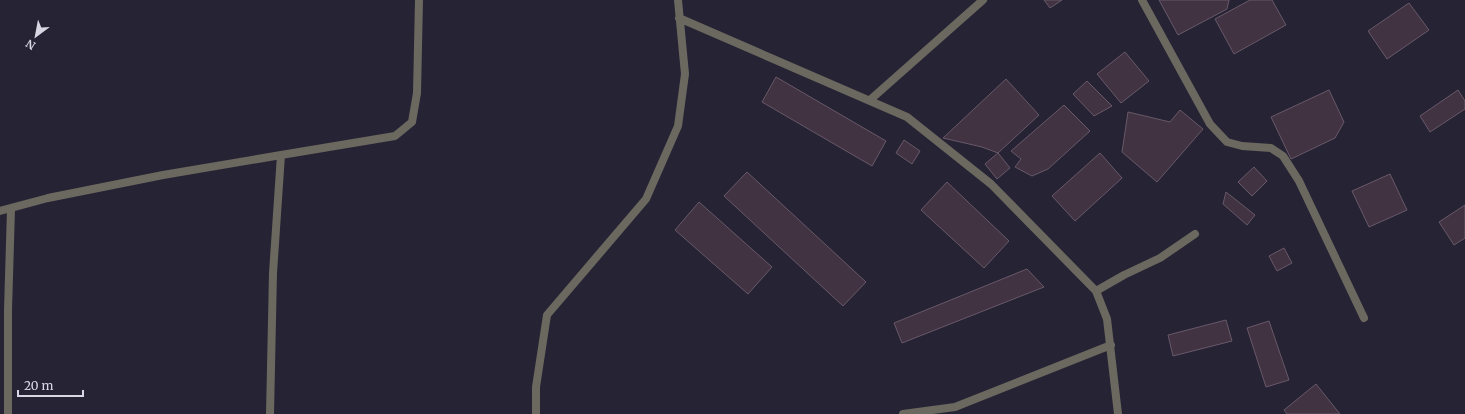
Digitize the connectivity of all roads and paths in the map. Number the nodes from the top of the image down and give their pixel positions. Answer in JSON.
{"nodes":[{"id":1,"x":420,"y":0,"type":"edge"},
{"id":2,"x":983,"y":0,"type":"edge"},
{"id":3,"x":1142,"y":0,"type":"edge"},
{"id":4,"x":679,"y":1,"type":"edge"},
{"id":5,"x":679,"y":18,"type":"junction"},
{"id":6,"x":870,"y":100,"type":"junction"},
{"id":7,"x":281,"y":155,"type":"junction"},
{"id":8,"x":11,"y":209,"type":"junction"},
{"id":9,"x":0,"y":211,"type":"edge"},
{"id":10,"x":1194,"y":234,"type":"dead end"},
{"id":11,"x":1096,"y":291,"type":"junction"},
{"id":12,"x":1364,"y":318,"type":"dead end"},
{"id":13,"x":1111,"y":345,"type":"junction"},
{"id":14,"x":8,"y":414,"type":"edge"},
{"id":15,"x":270,"y":414,"type":"edge"},
{"id":16,"x":536,"y":414,"type":"edge"},
{"id":17,"x":903,"y":414,"type":"edge"},
{"id":18,"x":1118,"y":414,"type":"edge"}],
"edges":[{"from":1,"to":7,"type":"street"},
{"from":2,"to":6,"type":"street"},
{"from":3,"to":12,"type":"street"},
{"from":4,"to":5,"type":"street"},
{"from":5,"to":6,"type":"street"},
{"from":5,"to":16,"type":"street"},
{"from":6,"to":11,"type":"street"},
{"from":7,"to":8,"type":"street"},
{"from":7,"to":15,"type":"street"},
{"from":8,"to":9,"type":"street"},
{"from":8,"to":14,"type":"street"},
{"from":10,"to":11,"type":"street"},
{"from":11,"to":13,"type":"street"},
{"from":13,"to":17,"type":"street"},
{"from":13,"to":18,"type":"street"}]}
